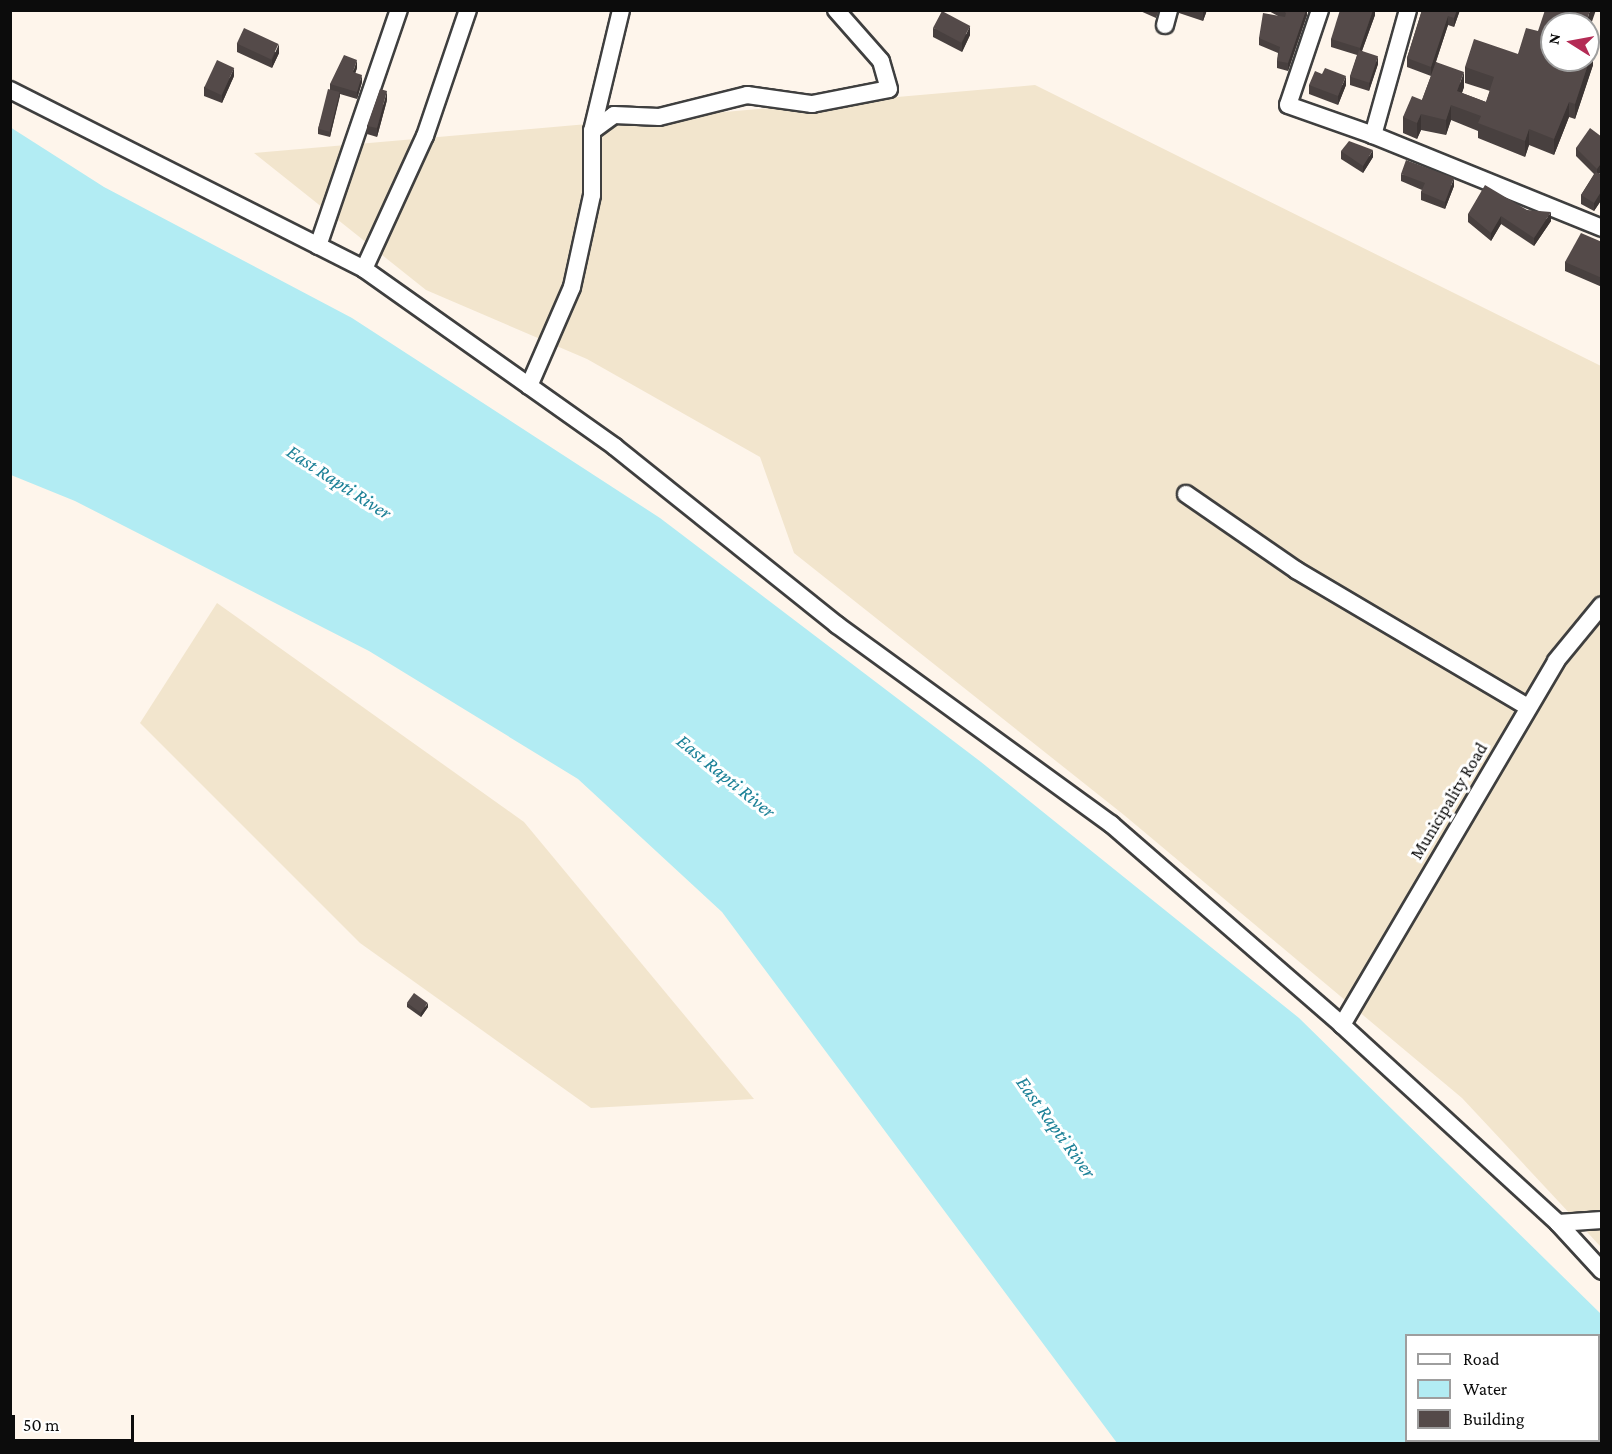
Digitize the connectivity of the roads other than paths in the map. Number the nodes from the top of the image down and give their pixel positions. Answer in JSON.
{"nodes":[{"id":1,"x":399,"y":10,"type":"edge"},
{"id":2,"x":468,"y":10,"type":"edge"},
{"id":3,"x":621,"y":10,"type":"edge"},
{"id":4,"x":836,"y":10,"type":"edge"},
{"id":5,"x":1320,"y":10,"type":"edge"},
{"id":6,"x":1407,"y":10,"type":"edge"},
{"id":7,"x":10,"y":90,"type":"edge"},
{"id":8,"x":592,"y":131,"type":"junction"},
{"id":9,"x":1373,"y":135,"type":"junction"},
{"id":10,"x":1602,"y":228,"type":"edge"},
{"id":11,"x":318,"y":246,"type":"junction"},
{"id":12,"x":364,"y":269,"type":"junction"},
{"id":13,"x":529,"y":386,"type":"junction"},
{"id":14,"x":1186,"y":494,"type":"dead end"},
{"id":15,"x":1602,"y":605,"type":"edge"},
{"id":16,"x":1528,"y":707,"type":"junction"},
{"id":17,"x":1342,"y":1025,"type":"junction"},
{"id":18,"x":1602,"y":1220,"type":"edge"},
{"id":19,"x":1558,"y":1223,"type":"junction"},
{"id":20,"x":1602,"y":1271,"type":"edge"}],
"edges":[{"from":1,"to":11,"type":"street"},
{"from":2,"to":12,"type":"street"},
{"from":3,"to":8,"type":"street"},
{"from":4,"to":8,"type":"street"},
{"from":5,"to":9,"type":"street"},
{"from":6,"to":9,"type":"street"},
{"from":7,"to":11,"type":"street"},
{"from":8,"to":13,"type":"street"},
{"from":9,"to":10,"type":"street"},
{"from":11,"to":12,"type":"street"},
{"from":12,"to":13,"type":"street"},
{"from":13,"to":17,"type":"street"},
{"from":14,"to":16,"type":"street"},
{"from":15,"to":16,"type":"street","name":"Municipality Road"},
{"from":16,"to":17,"type":"street","name":"Municipality Road"},
{"from":17,"to":19,"type":"street"},
{"from":18,"to":19,"type":"street"},
{"from":19,"to":20,"type":"street"}]}
